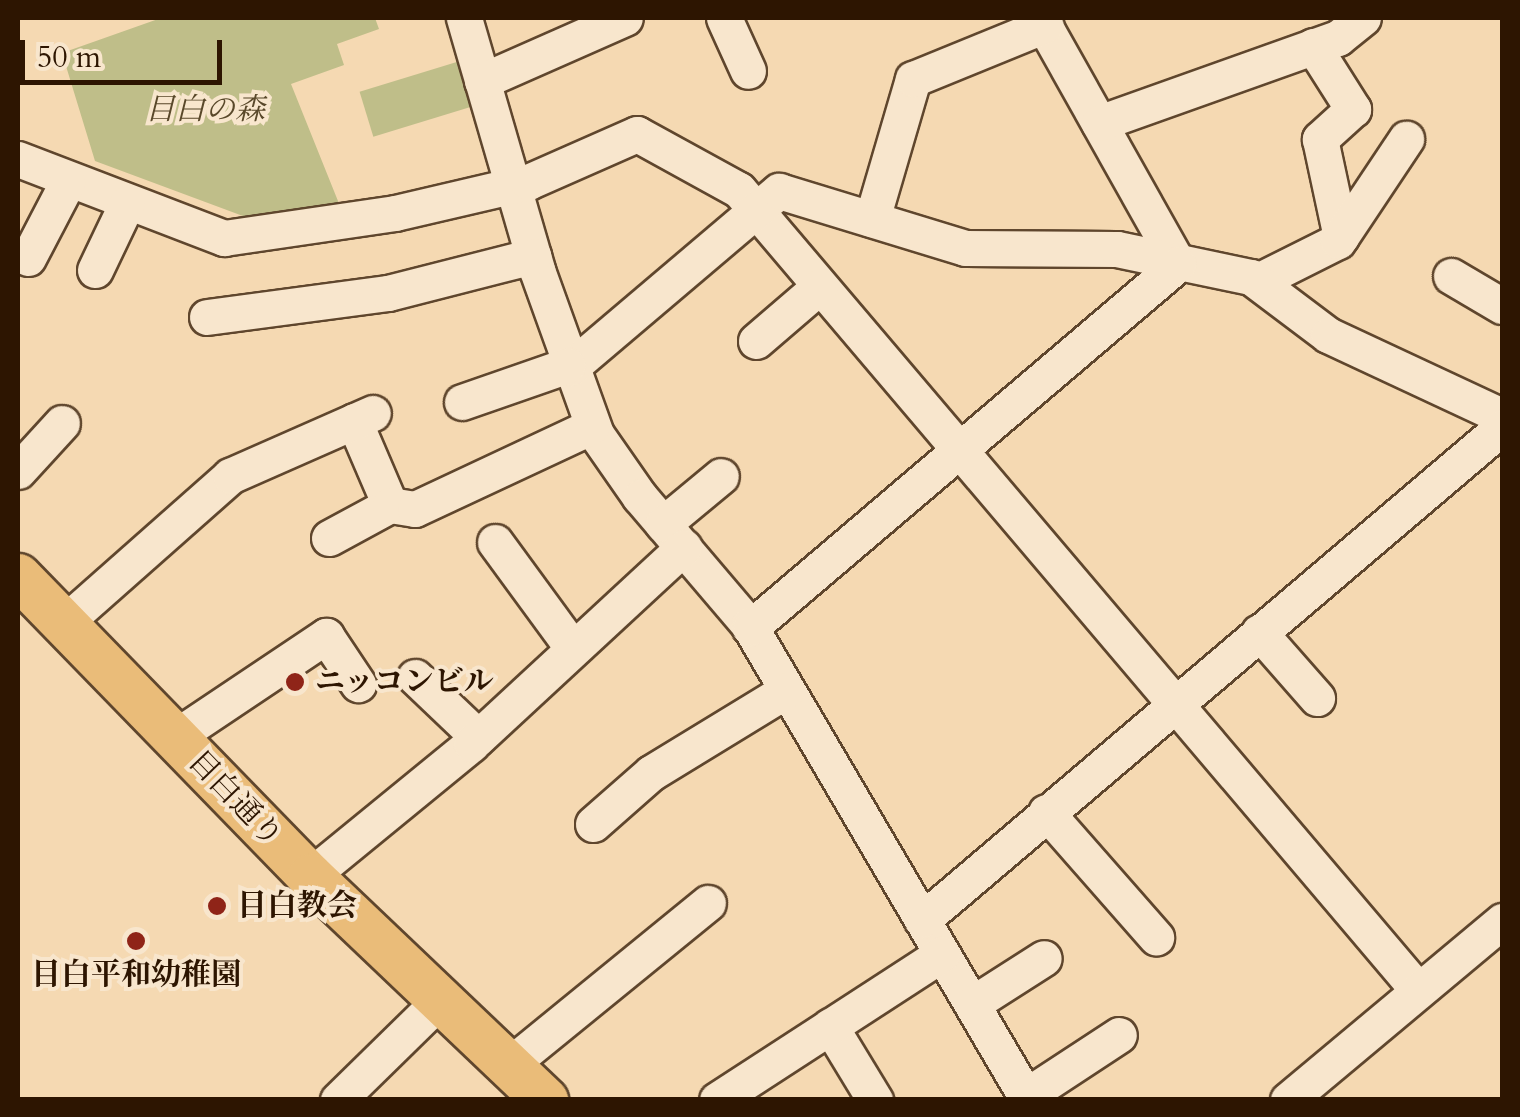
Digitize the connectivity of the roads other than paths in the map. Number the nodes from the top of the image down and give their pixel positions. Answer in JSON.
{"nodes":[{"id":1,"x":464,"y":18,"type":"edge"},
{"id":2,"x":625,"y":18,"type":"edge"},
{"id":3,"x":724,"y":18,"type":"edge"},
{"id":4,"x":1363,"y":18,"type":"edge"},
{"id":5,"x":1042,"y":21,"type":"edge"},
{"id":6,"x":586,"y":26,"type":"edge"},
{"id":7,"x":1313,"y":46,"type":"junction"},
{"id":8,"x":748,"y":71,"type":"dead end"},
{"id":9,"x":482,"y":80,"type":"junction"},
{"id":10,"x":1099,"y":123,"type":"junction"},
{"id":11,"x":1406,"y":139,"type":"dead end"},
{"id":12,"x":18,"y":159,"type":"edge"},
{"id":13,"x":67,"y":183,"type":"junction"},
{"id":14,"x":512,"y":184,"type":"junction"},
{"id":15,"x":127,"y":203,"type":"junction"},
{"id":16,"x":756,"y":207,"type":"junction"},
{"id":17,"x":872,"y":219,"type":"junction"},
{"id":18,"x":1341,"y":237,"type":"junction"},
{"id":19,"x":533,"y":256,"type":"junction"},
{"id":20,"x":28,"y":258,"type":"dead end"},
{"id":21,"x":1178,"y":264,"type":"junction"},
{"id":22,"x":96,"y":270,"type":"dead end"},
{"id":23,"x":1451,"y":276,"type":"dead end"},
{"id":24,"x":1258,"y":280,"type":"junction"},
{"id":25,"x":820,"y":286,"type":"junction"},
{"id":26,"x":1502,"y":306,"type":"edge"},
{"id":27,"x":206,"y":317,"type":"dead end"},
{"id":28,"x":756,"y":341,"type":"dead end"},
{"id":29,"x":569,"y":366,"type":"junction"},
{"id":30,"x":462,"y":402,"type":"dead end"},
{"id":31,"x":1502,"y":416,"type":"edge"},
{"id":32,"x":62,"y":423,"type":"dead end"},
{"id":33,"x":592,"y":426,"type":"junction"},
{"id":34,"x":1502,"y":426,"type":"edge"},
{"id":35,"x":961,"y":450,"type":"junction"},
{"id":36,"x":18,"y":471,"type":"edge"},
{"id":37,"x":721,"y":476,"type":"dead end"},
{"id":38,"x":390,"y":505,"type":"junction"},
{"id":39,"x":673,"y":536,"type":"junction"},
{"id":40,"x":329,"y":538,"type":"dead end"},
{"id":41,"x":495,"y":542,"type":"dead end"},
{"id":42,"x":35,"y":602,"type":"edge"},
{"id":43,"x":750,"y":628,"type":"junction"},
{"id":44,"x":1259,"y":632,"type":"junction"},
{"id":45,"x":571,"y":646,"type":"junction"},
{"id":46,"x":415,"y":677,"type":"dead end"},
{"id":47,"x":358,"y":684,"type":"dead end"},
{"id":48,"x":787,"y":690,"type":"junction"},
{"id":49,"x":1317,"y":698,"type":"dead end"},
{"id":50,"x":1175,"y":703,"type":"junction"},
{"id":51,"x":175,"y":737,"type":"junction"},
{"id":52,"x":478,"y":737,"type":"junction"},
{"id":53,"x":1046,"y":812,"type":"junction"},
{"id":54,"x":593,"y":824,"type":"dead end"},
{"id":55,"x":310,"y":876,"type":"junction"},
{"id":56,"x":708,"y":903,"type":"dead end"},
{"id":57,"x":922,"y":920,"type":"junction"},
{"id":58,"x":1502,"y":921,"type":"edge"},
{"id":59,"x":1156,"y":936,"type":"dead end"},
{"id":60,"x":942,"y":954,"type":"junction"},
{"id":61,"x":1044,"y":958,"type":"dead end"},
{"id":62,"x":1418,"y":990,"type":"junction"},
{"id":63,"x":438,"y":1002,"type":"junction"},
{"id":64,"x":972,"y":1004,"type":"junction"},
{"id":65,"x":830,"y":1026,"type":"junction"},
{"id":66,"x":1119,"y":1035,"type":"dead end"},
{"id":67,"x":508,"y":1066,"type":"junction"},
{"id":68,"x":1027,"y":1098,"type":"edge"},
{"id":69,"x":338,"y":1100,"type":"edge"},
{"id":70,"x":545,"y":1100,"type":"edge"},
{"id":71,"x":717,"y":1100,"type":"edge"},
{"id":72,"x":875,"y":1100,"type":"edge"},
{"id":73,"x":1288,"y":1100,"type":"edge"}],
"edges":[{"from":1,"to":9,"type":"street"},
{"from":2,"to":6,"type":"street"},
{"from":3,"to":8,"type":"street"},
{"from":4,"to":7,"type":"street"},
{"from":5,"to":10,"type":"street"},
{"from":5,"to":17,"type":"street"},
{"from":6,"to":9,"type":"street"},
{"from":7,"to":10,"type":"street"},
{"from":7,"to":18,"type":"street"},
{"from":9,"to":14,"type":"street"},
{"from":10,"to":21,"type":"street"},
{"from":11,"to":18,"type":"street"},
{"from":12,"to":13,"type":"street"},
{"from":13,"to":15,"type":"street"},
{"from":13,"to":20,"type":"street"},
{"from":14,"to":15,"type":"street"},
{"from":14,"to":16,"type":"street"},
{"from":14,"to":19,"type":"street"},
{"from":15,"to":22,"type":"street"},
{"from":16,"to":17,"type":"street"},
{"from":16,"to":25,"type":"street"},
{"from":16,"to":29,"type":"street"},
{"from":17,"to":21,"type":"street"},
{"from":18,"to":24,"type":"street"},
{"from":19,"to":27,"type":"street"},
{"from":19,"to":29,"type":"street"},
{"from":21,"to":24,"type":"street"},
{"from":21,"to":35,"type":"street"},
{"from":23,"to":26,"type":"street"},
{"from":24,"to":31,"type":"street"},
{"from":25,"to":28,"type":"street"},
{"from":25,"to":35,"type":"street"},
{"from":29,"to":30,"type":"street"},
{"from":29,"to":33,"type":"street"},
{"from":32,"to":36,"type":"street"},
{"from":33,"to":38,"type":"street"},
{"from":33,"to":39,"type":"street"},
{"from":34,"to":44,"type":"street"},
{"from":35,"to":43,"type":"street"},
{"from":35,"to":50,"type":"street"},
{"from":37,"to":39,"type":"street"},
{"from":38,"to":40,"type":"street"},
{"from":38,"to":42,"type":"street"},
{"from":39,"to":43,"type":"street"},
{"from":39,"to":45,"type":"street"},
{"from":41,"to":45,"type":"street"},
{"from":42,"to":51,"type":"main road","name":"目白通り"},
{"from":43,"to":48,"type":"street"},
{"from":44,"to":49,"type":"street"},
{"from":44,"to":50,"type":"street"},
{"from":45,"to":52,"type":"street"},
{"from":46,"to":52,"type":"street"},
{"from":47,"to":51,"type":"street"},
{"from":48,"to":54,"type":"street"},
{"from":48,"to":57,"type":"street"},
{"from":50,"to":53,"type":"street"},
{"from":50,"to":62,"type":"street"},
{"from":51,"to":55,"type":"main road","name":"目白通り"},
{"from":52,"to":55,"type":"street"},
{"from":53,"to":57,"type":"street"},
{"from":53,"to":59,"type":"street"},
{"from":55,"to":63,"type":"main road","name":"目白通り"},
{"from":56,"to":67,"type":"street"},
{"from":57,"to":60,"type":"street"},
{"from":58,"to":62,"type":"street"},
{"from":60,"to":64,"type":"street"},
{"from":60,"to":65,"type":"street"},
{"from":61,"to":64,"type":"street"},
{"from":62,"to":73,"type":"street"},
{"from":63,"to":67,"type":"main road","name":"目白通り"},
{"from":63,"to":69,"type":"street"},
{"from":64,"to":68,"type":"street"},
{"from":65,"to":71,"type":"street"},
{"from":65,"to":72,"type":"street"},
{"from":66,"to":68,"type":"street"},
{"from":67,"to":70,"type":"main road","name":"目白通り"}]}
